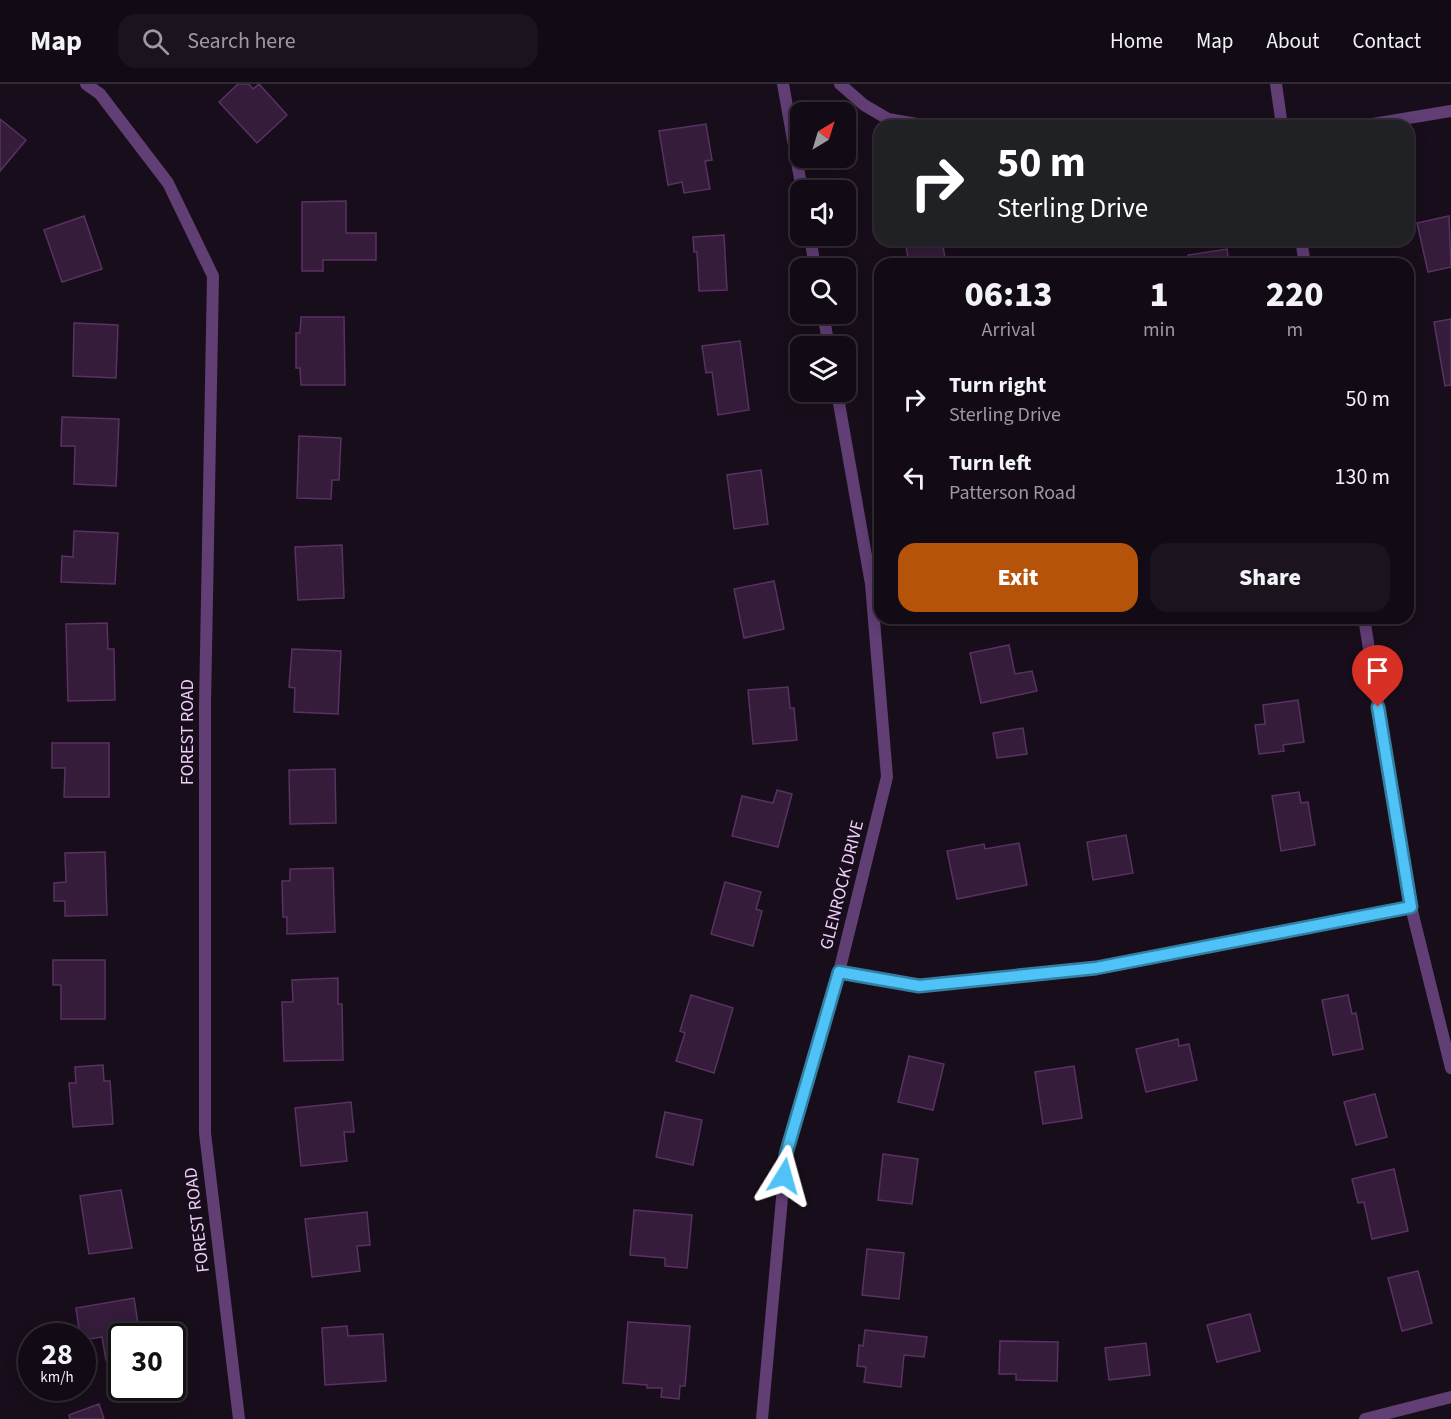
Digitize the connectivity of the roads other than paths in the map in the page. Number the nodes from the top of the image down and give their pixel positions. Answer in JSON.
{"nodes":[{"id":1,"x":86,"y":84,"type":"edge"},
{"id":2,"x":783,"y":84,"type":"edge"},
{"id":3,"x":840,"y":84,"type":"edge"},
{"id":4,"x":1276,"y":84,"type":"edge"},
{"id":5,"x":1451,"y":111,"type":"edge"},
{"id":6,"x":894,"y":120,"type":"edge"},
{"id":7,"x":1281,"y":120,"type":"edge"},
{"id":8,"x":1397,"y":120,"type":"edge"},
{"id":9,"x":800,"y":180,"type":"edge"},
{"id":10,"x":839,"y":402,"type":"edge"},
{"id":11,"x":874,"y":620,"type":"edge"},
{"id":12,"x":874,"y":624,"type":"edge"},
{"id":13,"x":1365,"y":624,"type":"edge"},
{"id":14,"x":1411,"y":907,"type":"junction"},
{"id":15,"x":839,"y":972,"type":"junction"},
{"id":16,"x":1451,"y":1068,"type":"edge"},
{"id":17,"x":1451,"y":1397,"type":"edge"},
{"id":18,"x":239,"y":1419,"type":"edge"},
{"id":19,"x":762,"y":1419,"type":"edge"},
{"id":20,"x":1365,"y":1419,"type":"edge"}],
"edges":[{"from":1,"to":18,"type":"street","name":"FOREST ROAD"},
{"from":2,"to":9,"type":"street"},
{"from":3,"to":6,"type":"street"},
{"from":4,"to":7,"type":"street"},
{"from":5,"to":8,"type":"street"},
{"from":10,"to":11,"type":"street","name":"GLENROCK DRIVE"},
{"from":12,"to":15,"type":"street","name":"GLENROCK DRIVE"},
{"from":13,"to":14,"type":"street"},
{"from":14,"to":15,"type":"street"},
{"from":14,"to":16,"type":"street"},
{"from":15,"to":19,"type":"street","name":"GLENROCK DRIVE"},
{"from":17,"to":20,"type":"street"}]}
